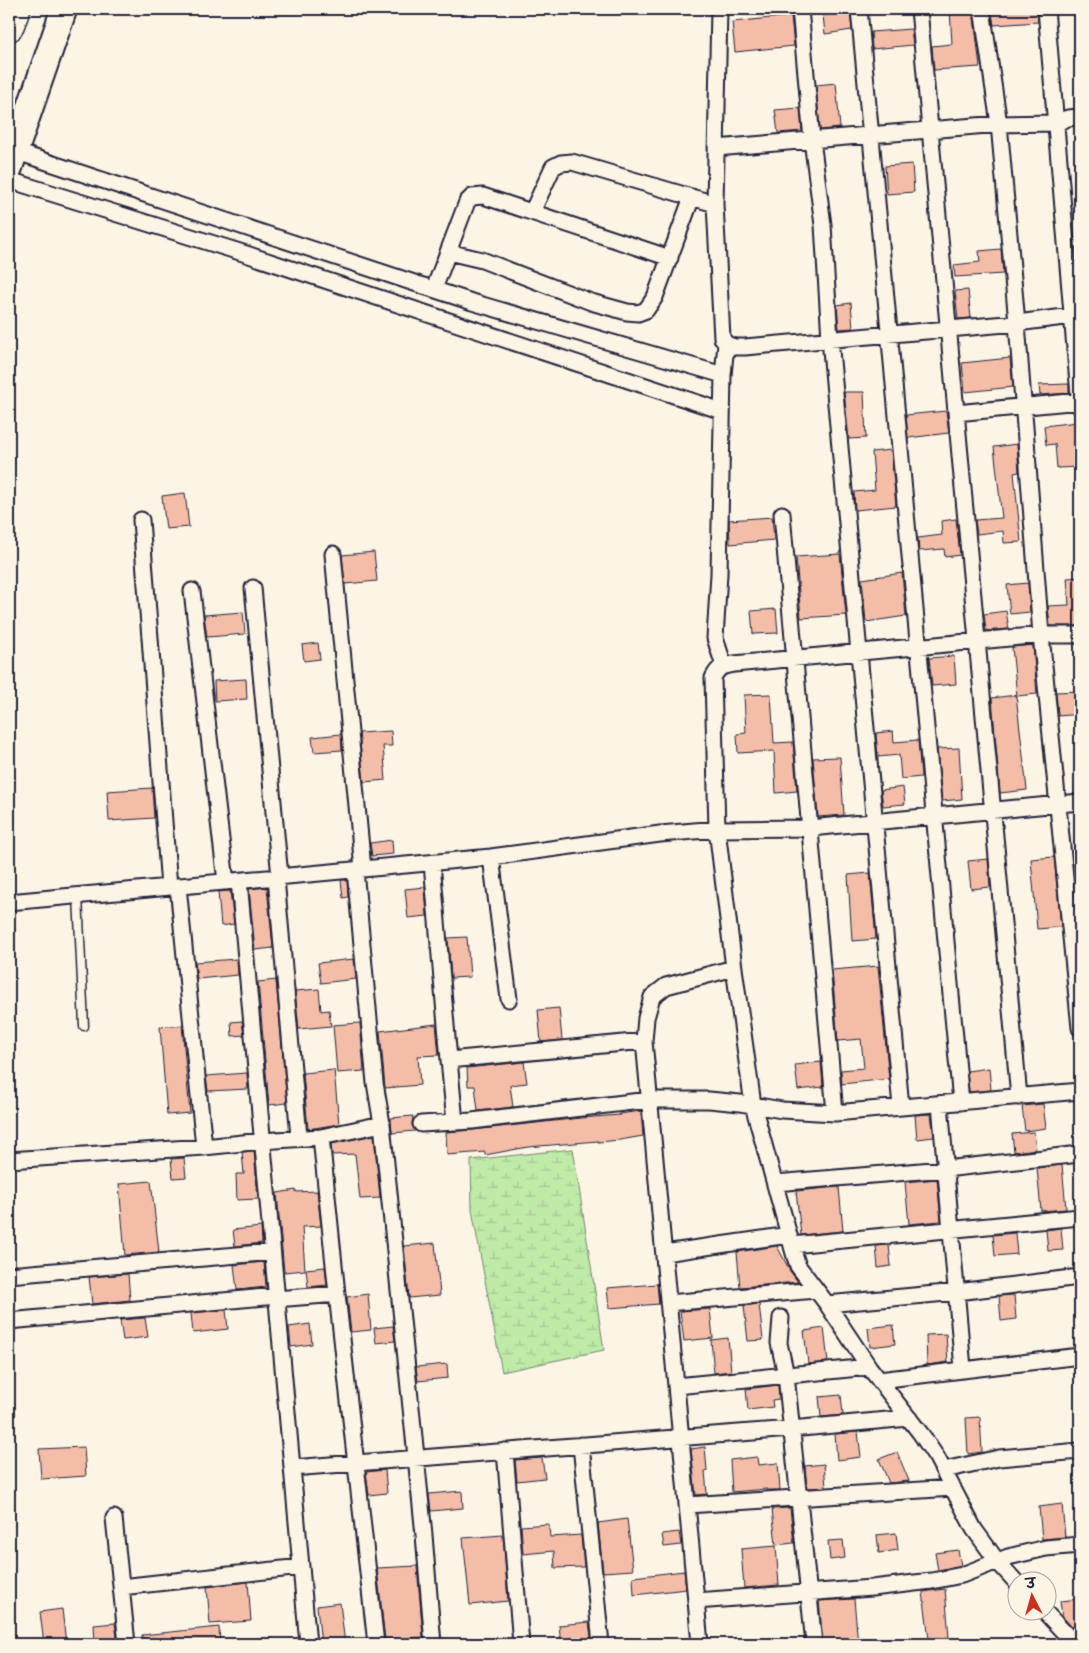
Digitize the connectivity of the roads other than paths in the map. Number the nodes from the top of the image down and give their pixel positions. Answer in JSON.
{"nodes":[{"id":1,"x":16,"y":9,"type":"edge"},
{"id":2,"x":64,"y":9,"type":"edge"},
{"id":3,"x":719,"y":9,"type":"edge"},
{"id":4,"x":800,"y":9,"type":"edge"},
{"id":5,"x":859,"y":9,"type":"edge"},
{"id":6,"x":919,"y":9,"type":"edge"},
{"id":7,"x":982,"y":9,"type":"edge"},
{"id":8,"x":1046,"y":9,"type":"edge"},
{"id":9,"x":9,"y":27,"type":"edge"},
{"id":10,"x":1080,"y":116,"type":"edge"},
{"id":11,"x":1056,"y":123,"type":"junction"},
{"id":12,"x":999,"y":124,"type":"junction"},
{"id":13,"x":930,"y":130,"type":"junction"},
{"id":14,"x":871,"y":135,"type":"junction"},
{"id":15,"x":812,"y":140,"type":"junction"},
{"id":16,"x":716,"y":148,"type":"junction"},
{"id":17,"x":11,"y":160,"type":"edge"},
{"id":18,"x":9,"y":180,"type":"edge"},
{"id":19,"x":692,"y":197,"type":"junction"},
{"id":20,"x":715,"y":204,"type":"junction"},
{"id":21,"x":532,"y":212,"type":"junction"},
{"id":22,"x":448,"y":252,"type":"junction"},
{"id":23,"x":670,"y":258,"type":"junction"},
{"id":24,"x":434,"y":289,"type":"junction"},
{"id":25,"x":1077,"y":316,"type":"edge"},
{"id":26,"x":1017,"y":323,"type":"junction"},
{"id":27,"x":949,"y":329,"type":"junction"},
{"id":28,"x":889,"y":334,"type":"junction"},
{"id":29,"x":830,"y":339,"type":"junction"},
{"id":30,"x":726,"y":344,"type":"junction"},
{"id":31,"x":723,"y":375,"type":"junction"},
{"id":32,"x":1080,"y":401,"type":"edge"},
{"id":33,"x":1023,"y":406,"type":"junction"},
{"id":34,"x":1080,"y":408,"type":"edge"},
{"id":35,"x":722,"y":411,"type":"junction"},
{"id":36,"x":956,"y":413,"type":"junction"},
{"id":37,"x":782,"y":514,"type":"dead end"},
{"id":38,"x":141,"y":520,"type":"dead end"},
{"id":39,"x":333,"y":554,"type":"dead end"},
{"id":40,"x":253,"y":588,"type":"dead end"},
{"id":41,"x":192,"y":592,"type":"dead end"},
{"id":42,"x":1041,"y":635,"type":"junction"},
{"id":43,"x":1080,"y":635,"type":"edge"},
{"id":44,"x":978,"y":640,"type":"junction"},
{"id":45,"x":918,"y":646,"type":"junction"},
{"id":46,"x":859,"y":652,"type":"junction"},
{"id":47,"x":795,"y":658,"type":"junction"},
{"id":48,"x":724,"y":666,"type":"junction"},
{"id":49,"x":1080,"y":802,"type":"edge"},
{"id":50,"x":1058,"y":804,"type":"junction"},
{"id":51,"x":993,"y":810,"type":"junction"},
{"id":52,"x":934,"y":816,"type":"junction"},
{"id":53,"x":874,"y":821,"type":"junction"},
{"id":54,"x":810,"y":828,"type":"junction"},
{"id":55,"x":717,"y":829,"type":"junction"},
{"id":56,"x":491,"y":858,"type":"junction"},
{"id":57,"x":432,"y":863,"type":"junction"},
{"id":58,"x":359,"y":870,"type":"junction"},
{"id":59,"x":278,"y":877,"type":"junction"},
{"id":60,"x":232,"y":881,"type":"junction"},
{"id":61,"x":174,"y":887,"type":"junction"},
{"id":62,"x":78,"y":896,"type":"junction"},
{"id":63,"x":9,"y":902,"type":"edge"},
{"id":64,"x":734,"y":968,"type":"junction"},
{"id":65,"x":509,"y":999,"type":"dead end"},
{"id":66,"x":84,"y":1026,"type":"dead end"},
{"id":67,"x":1080,"y":1028,"type":"edge"},
{"id":68,"x":644,"y":1042,"type":"junction"},
{"id":69,"x":449,"y":1060,"type":"junction"},
{"id":70,"x":1080,"y":1091,"type":"edge"},
{"id":71,"x":1019,"y":1096,"type":"junction"},
{"id":72,"x":649,"y":1100,"type":"junction"},
{"id":73,"x":961,"y":1102,"type":"junction"},
{"id":74,"x":940,"y":1104,"type":"junction"},
{"id":75,"x":753,"y":1105,"type":"junction"},
{"id":76,"x":901,"y":1107,"type":"junction"},
{"id":77,"x":835,"y":1113,"type":"junction"},
{"id":78,"x":455,"y":1122,"type":"junction"},
{"id":79,"x":382,"y":1124,"type":"junction"},
{"id":80,"x":421,"y":1124,"type":"dead end"},
{"id":81,"x":299,"y":1137,"type":"junction"},
{"id":82,"x":321,"y":1137,"type":"junction"},
{"id":83,"x":262,"y":1141,"type":"junction"},
{"id":84,"x":204,"y":1148,"type":"junction"},
{"id":85,"x":1080,"y":1154,"type":"edge"},
{"id":86,"x":9,"y":1160,"type":"edge"},
{"id":87,"x":945,"y":1169,"type":"junction"},
{"id":88,"x":775,"y":1183,"type":"junction"},
{"id":89,"x":1080,"y":1217,"type":"edge"},
{"id":90,"x":952,"y":1230,"type":"junction"},
{"id":91,"x":790,"y":1240,"type":"junction"},
{"id":92,"x":272,"y":1252,"type":"junction"},
{"id":93,"x":664,"y":1253,"type":"junction"},
{"id":94,"x":9,"y":1275,"type":"edge"},
{"id":95,"x":1080,"y":1277,"type":"edge"},
{"id":96,"x":816,"y":1290,"type":"junction"},
{"id":97,"x":957,"y":1292,"type":"junction"},
{"id":98,"x":336,"y":1294,"type":"junction"},
{"id":99,"x":276,"y":1297,"type":"junction"},
{"id":100,"x":668,"y":1303,"type":"junction"},
{"id":101,"x":827,"y":1304,"type":"junction"},
{"id":102,"x":780,"y":1318,"type":"dead end"},
{"id":103,"x":9,"y":1321,"type":"edge"},
{"id":104,"x":1080,"y":1356,"type":"edge"},
{"id":105,"x":869,"y":1367,"type":"junction"},
{"id":106,"x":963,"y":1369,"type":"junction"},
{"id":107,"x":786,"y":1375,"type":"junction"},
{"id":108,"x":879,"y":1380,"type":"junction"},
{"id":109,"x":676,"y":1386,"type":"junction"},
{"id":110,"x":909,"y":1418,"type":"junction"},
{"id":111,"x":791,"y":1429,"type":"junction"},
{"id":112,"x":681,"y":1437,"type":"junction"},
{"id":113,"x":581,"y":1445,"type":"junction"},
{"id":114,"x":505,"y":1451,"type":"junction"},
{"id":115,"x":1080,"y":1451,"type":"edge"},
{"id":116,"x":416,"y":1458,"type":"junction"},
{"id":117,"x":356,"y":1463,"type":"junction"},
{"id":118,"x":292,"y":1468,"type":"junction"},
{"id":119,"x":944,"y":1470,"type":"junction"},
{"id":120,"x":953,"y":1488,"type":"junction"},
{"id":121,"x":798,"y":1499,"type":"junction"},
{"id":122,"x":687,"y":1505,"type":"junction"},
{"id":123,"x":114,"y":1518,"type":"dead end"},
{"id":124,"x":1080,"y":1546,"type":"edge"},
{"id":125,"x":997,"y":1561,"type":"junction"},
{"id":126,"x":301,"y":1567,"type":"junction"},
{"id":127,"x":1006,"y":1571,"type":"edge"},
{"id":128,"x":121,"y":1588,"type":"junction"},
{"id":129,"x":809,"y":1593,"type":"junction"},
{"id":130,"x":696,"y":1601,"type":"junction"},
{"id":131,"x":1053,"y":1620,"type":"edge"},
{"id":132,"x":126,"y":1644,"type":"edge"},
{"id":133,"x":308,"y":1644,"type":"edge"},
{"id":134,"x":376,"y":1644,"type":"edge"},
{"id":135,"x":433,"y":1644,"type":"edge"},
{"id":136,"x":521,"y":1644,"type":"edge"},
{"id":137,"x":601,"y":1644,"type":"edge"},
{"id":138,"x":700,"y":1644,"type":"edge"},
{"id":139,"x":814,"y":1644,"type":"edge"},
{"id":140,"x":1075,"y":1644,"type":"edge"}],
"edges":[{"from":1,"to":9,"type":"highway"},
{"from":2,"to":17,"type":"main road"},
{"from":3,"to":16,"type":"street"},
{"from":4,"to":15,"type":"street"},
{"from":5,"to":14,"type":"street"},
{"from":6,"to":13,"type":"street"},
{"from":7,"to":12,"type":"street"},
{"from":8,"to":11,"type":"street"},
{"from":10,"to":11,"type":"street"},
{"from":11,"to":12,"type":"street"},
{"from":11,"to":25,"type":"street"},
{"from":12,"to":13,"type":"street"},
{"from":12,"to":26,"type":"street"},
{"from":13,"to":14,"type":"street"},
{"from":13,"to":27,"type":"street"},
{"from":14,"to":15,"type":"street"},
{"from":14,"to":28,"type":"street"},
{"from":15,"to":16,"type":"street"},
{"from":15,"to":29,"type":"street"},
{"from":16,"to":20,"type":"street"},
{"from":17,"to":24,"type":"street"},
{"from":18,"to":35,"type":"street"},
{"from":19,"to":20,"type":"street"},
{"from":19,"to":21,"type":"street"},
{"from":19,"to":23,"type":"street"},
{"from":20,"to":30,"type":"street"},
{"from":21,"to":22,"type":"street"},
{"from":21,"to":23,"type":"street"},
{"from":22,"to":23,"type":"street"},
{"from":22,"to":24,"type":"street"},
{"from":24,"to":31,"type":"street"},
{"from":25,"to":26,"type":"street"},
{"from":25,"to":32,"type":"street"},
{"from":26,"to":27,"type":"street"},
{"from":26,"to":33,"type":"street"},
{"from":27,"to":28,"type":"street"},
{"from":27,"to":36,"type":"street"},
{"from":28,"to":29,"type":"street"},
{"from":28,"to":45,"type":"street"},
{"from":29,"to":30,"type":"street"},
{"from":29,"to":46,"type":"street"},
{"from":30,"to":31,"type":"street"},
{"from":31,"to":35,"type":"street"},
{"from":32,"to":33,"type":"street"},
{"from":32,"to":34,"type":"street"},
{"from":33,"to":36,"type":"street"},
{"from":33,"to":42,"type":"street"},
{"from":35,"to":48,"type":"street"},
{"from":36,"to":44,"type":"street"},
{"from":37,"to":47,"type":"street"},
{"from":38,"to":61,"type":"street"},
{"from":39,"to":58,"type":"street"},
{"from":40,"to":59,"type":"street"},
{"from":41,"to":60,"type":"street"},
{"from":42,"to":43,"type":"street"},
{"from":42,"to":44,"type":"street"},
{"from":42,"to":50,"type":"street"},
{"from":44,"to":45,"type":"street"},
{"from":44,"to":51,"type":"street"},
{"from":45,"to":46,"type":"street"},
{"from":45,"to":52,"type":"street"},
{"from":46,"to":47,"type":"street"},
{"from":46,"to":53,"type":"street"},
{"from":47,"to":48,"type":"street"},
{"from":47,"to":54,"type":"street"},
{"from":48,"to":55,"type":"street"},
{"from":49,"to":50,"type":"street"},
{"from":50,"to":51,"type":"street"},
{"from":50,"to":67,"type":"street"},
{"from":51,"to":52,"type":"street"},
{"from":51,"to":71,"type":"street"},
{"from":52,"to":53,"type":"street"},
{"from":52,"to":73,"type":"street"},
{"from":53,"to":54,"type":"street"},
{"from":53,"to":76,"type":"street"},
{"from":54,"to":55,"type":"street"},
{"from":54,"to":77,"type":"street"},
{"from":55,"to":56,"type":"street"},
{"from":55,"to":64,"type":"street"},
{"from":56,"to":57,"type":"street"},
{"from":56,"to":65,"type":"street"},
{"from":57,"to":58,"type":"street"},
{"from":57,"to":69,"type":"street"},
{"from":58,"to":59,"type":"street"},
{"from":58,"to":79,"type":"street"},
{"from":59,"to":60,"type":"street"},
{"from":59,"to":81,"type":"street"},
{"from":60,"to":61,"type":"street"},
{"from":60,"to":83,"type":"street"},
{"from":61,"to":62,"type":"street"},
{"from":61,"to":84,"type":"street"},
{"from":62,"to":63,"type":"street"},
{"from":62,"to":66,"type":"lane"},
{"from":64,"to":68,"type":"street"},
{"from":64,"to":75,"type":"street"},
{"from":68,"to":69,"type":"street"},
{"from":68,"to":72,"type":"street"},
{"from":69,"to":78,"type":"street"},
{"from":70,"to":71,"type":"street"},
{"from":71,"to":73,"type":"street"},
{"from":72,"to":75,"type":"street"},
{"from":72,"to":78,"type":"street"},
{"from":72,"to":93,"type":"street"},
{"from":73,"to":74,"type":"street"},
{"from":74,"to":76,"type":"street"},
{"from":74,"to":87,"type":"street"},
{"from":75,"to":77,"type":"street"},
{"from":75,"to":88,"type":"street"},
{"from":76,"to":77,"type":"street"},
{"from":78,"to":80,"type":"street"},
{"from":79,"to":82,"type":"street"},
{"from":79,"to":116,"type":"street"},
{"from":81,"to":82,"type":"street"},
{"from":81,"to":83,"type":"street"},
{"from":82,"to":98,"type":"street"},
{"from":83,"to":84,"type":"street"},
{"from":83,"to":92,"type":"street"},
{"from":84,"to":86,"type":"street"},
{"from":85,"to":87,"type":"street"},
{"from":87,"to":88,"type":"street"},
{"from":87,"to":90,"type":"street"},
{"from":88,"to":91,"type":"street"},
{"from":89,"to":90,"type":"street"},
{"from":90,"to":91,"type":"street"},
{"from":90,"to":97,"type":"street"},
{"from":91,"to":93,"type":"street"},
{"from":91,"to":96,"type":"street"},
{"from":92,"to":94,"type":"street"},
{"from":92,"to":99,"type":"street"},
{"from":93,"to":100,"type":"street"},
{"from":95,"to":97,"type":"street"},
{"from":96,"to":100,"type":"street"},
{"from":96,"to":101,"type":"street"},
{"from":97,"to":101,"type":"street"},
{"from":97,"to":106,"type":"street"},
{"from":98,"to":99,"type":"street"},
{"from":98,"to":117,"type":"street"},
{"from":99,"to":103,"type":"street"},
{"from":99,"to":118,"type":"street"},
{"from":100,"to":109,"type":"street"},
{"from":101,"to":105,"type":"street"},
{"from":102,"to":107,"type":"street"},
{"from":104,"to":106,"type":"street"},
{"from":105,"to":107,"type":"street"},
{"from":105,"to":108,"type":"street"},
{"from":106,"to":108,"type":"street"},
{"from":107,"to":109,"type":"street"},
{"from":107,"to":111,"type":"street"},
{"from":108,"to":110,"type":"street"},
{"from":109,"to":112,"type":"street"},
{"from":110,"to":111,"type":"street"},
{"from":110,"to":119,"type":"street"},
{"from":111,"to":112,"type":"street"},
{"from":111,"to":121,"type":"street"},
{"from":112,"to":113,"type":"street"},
{"from":112,"to":122,"type":"street"},
{"from":113,"to":114,"type":"street"},
{"from":113,"to":137,"type":"street"},
{"from":114,"to":116,"type":"street"},
{"from":114,"to":136,"type":"street"},
{"from":115,"to":119,"type":"street"},
{"from":116,"to":117,"type":"street"},
{"from":116,"to":135,"type":"street"},
{"from":117,"to":118,"type":"street"},
{"from":117,"to":134,"type":"street"},
{"from":118,"to":126,"type":"street"},
{"from":119,"to":120,"type":"street"},
{"from":120,"to":121,"type":"street"},
{"from":120,"to":125,"type":"street"},
{"from":121,"to":122,"type":"street"},
{"from":121,"to":129,"type":"street"},
{"from":122,"to":130,"type":"street"},
{"from":123,"to":128,"type":"street"},
{"from":124,"to":125,"type":"street"},
{"from":125,"to":127,"type":"street"},
{"from":125,"to":129,"type":"street"},
{"from":126,"to":128,"type":"street"},
{"from":126,"to":133,"type":"street"},
{"from":128,"to":132,"type":"street"},
{"from":129,"to":130,"type":"street"},
{"from":129,"to":139,"type":"street"},
{"from":130,"to":138,"type":"street"},
{"from":131,"to":140,"type":"street"}]}
